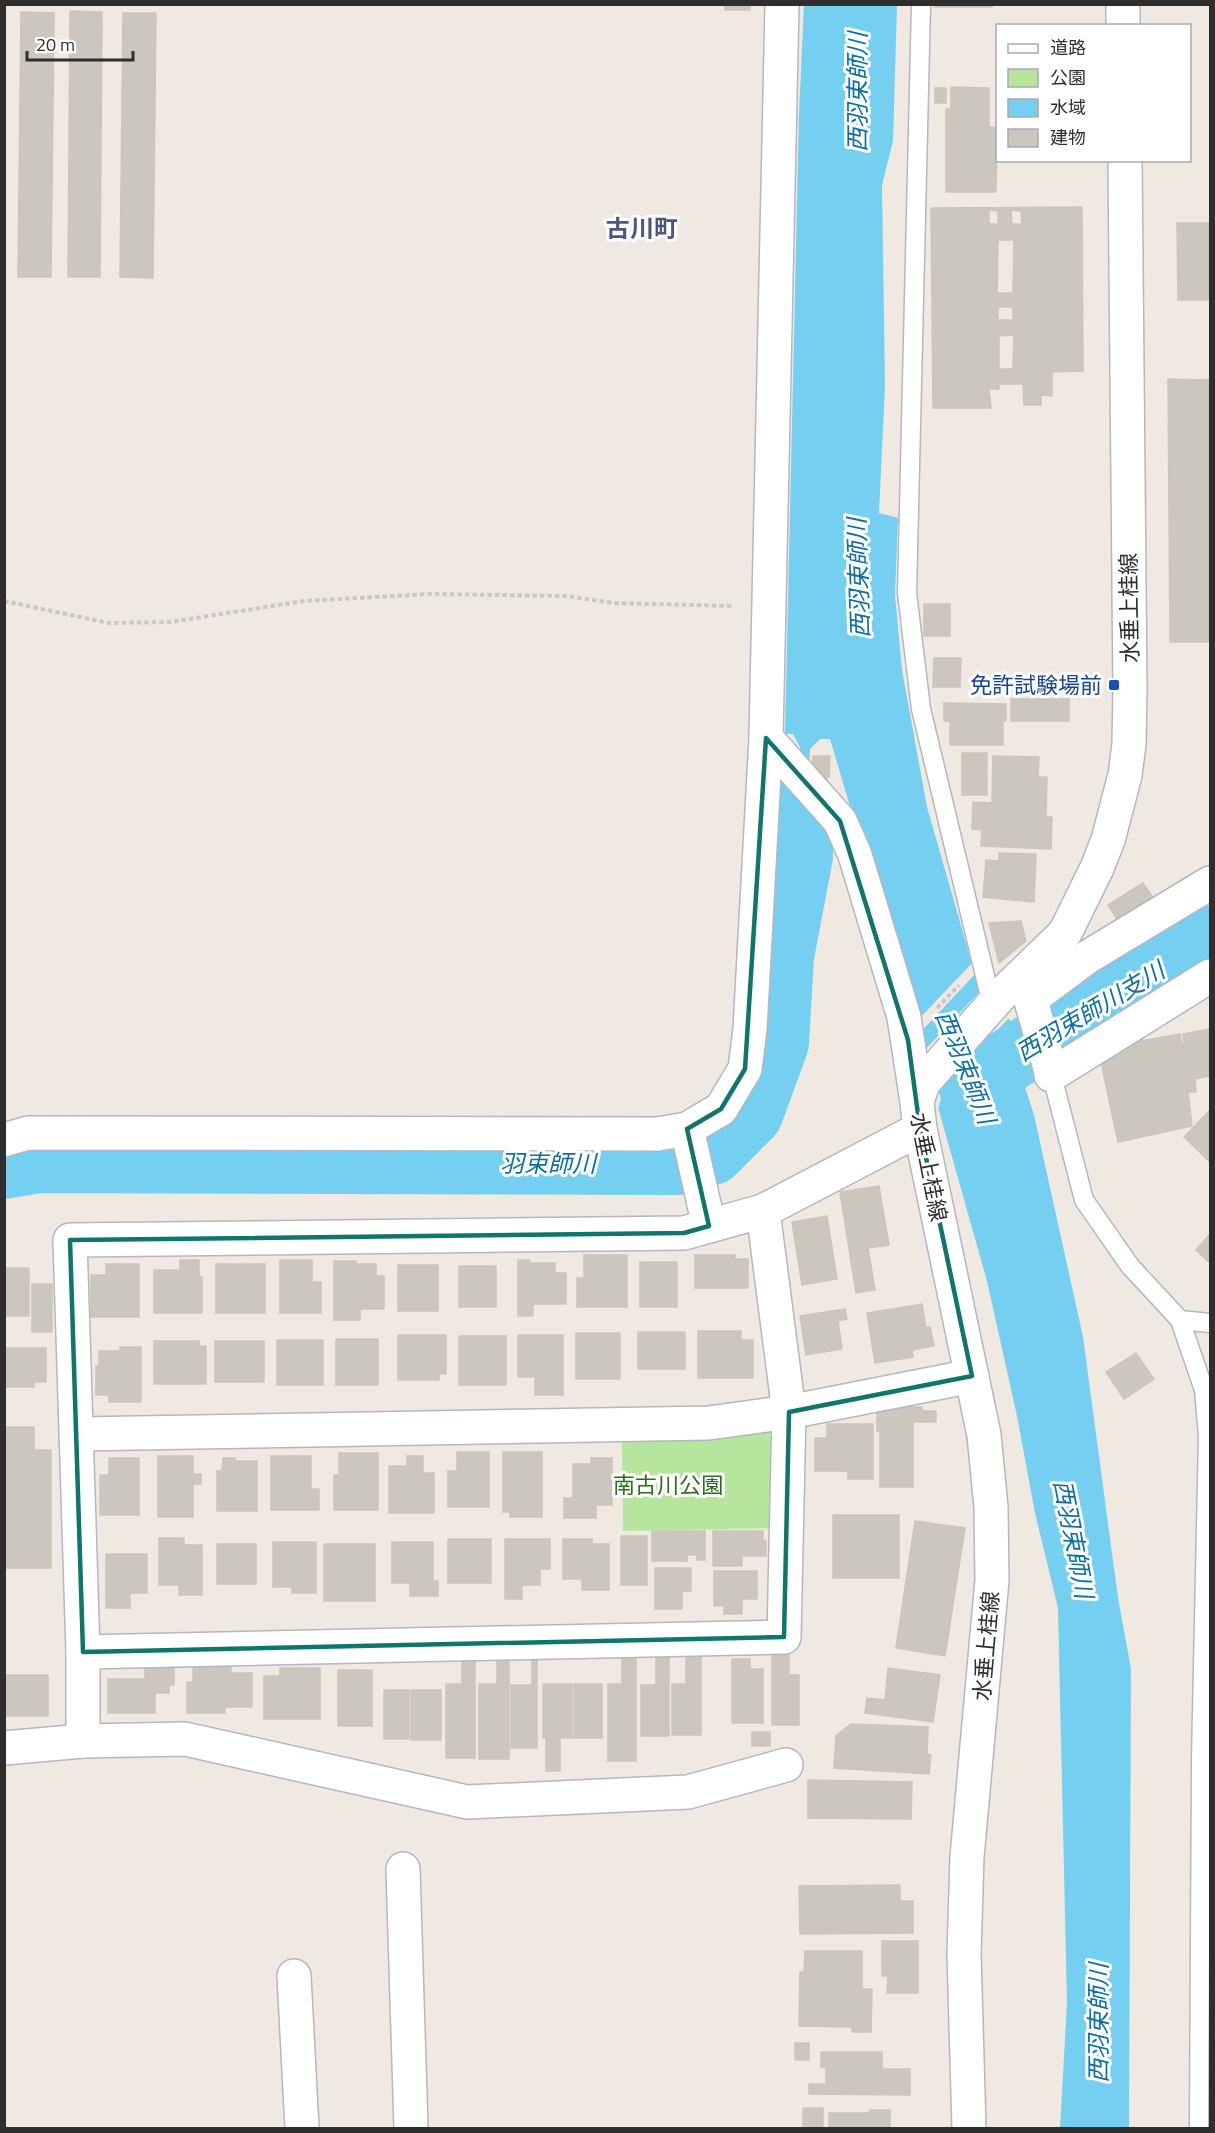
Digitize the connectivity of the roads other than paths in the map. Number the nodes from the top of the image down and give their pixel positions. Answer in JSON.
{"nodes":[{"id":1,"x":782,"y":4,"type":"edge"},
{"id":2,"x":921,"y":4,"type":"edge"},
{"id":3,"x":1123,"y":4,"type":"edge"},
{"id":4,"x":1123,"y":24,"type":"edge"},
{"id":5,"x":1125,"y":162,"type":"edge"},
{"id":6,"x":766,"y":738,"type":"junction"},
{"id":7,"x":1210,"y":883,"type":"edge"},
{"id":8,"x":1210,"y":976,"type":"edge"},
{"id":9,"x":1027,"y":986,"type":"junction"},
{"id":10,"x":996,"y":1000,"type":"junction"},
{"id":11,"x":1051,"y":1072,"type":"junction"},
{"id":12,"x":920,"y":1105,"type":"junction"},
{"id":13,"x":687,"y":1129,"type":"junction"},
{"id":14,"x":4,"y":1140,"type":"edge"},
{"id":15,"x":763,"y":1211,"type":"junction"},
{"id":16,"x":709,"y":1226,"type":"junction"},
{"id":17,"x":1180,"y":1320,"type":"junction"},
{"id":18,"x":1210,"y":1323,"type":"edge"},
{"id":19,"x":972,"y":1376,"type":"junction"},
{"id":20,"x":789,"y":1412,"type":"junction"},
{"id":21,"x":76,"y":1434,"type":"junction"},
{"id":22,"x":1209,"y":1481,"type":"edge"},
{"id":23,"x":83,"y":1652,"type":"junction"},
{"id":24,"x":83,"y":1741,"type":"junction"},
{"id":25,"x":4,"y":1748,"type":"edge"},
{"id":26,"x":786,"y":1765,"type":"dead end"},
{"id":27,"x":404,"y":1869,"type":"dead end"},
{"id":28,"x":294,"y":1976,"type":"dead end"},
{"id":29,"x":302,"y":2128,"type":"edge"},
{"id":30,"x":411,"y":2128,"type":"edge"},
{"id":31,"x":969,"y":2128,"type":"edge"},
{"id":32,"x":1199,"y":2128,"type":"edge"}],
"edges":[{"from":1,"to":6,"type":"street"},
{"from":2,"to":10,"type":"lane"},
{"from":3,"to":4,"type":"street"},
{"from":5,"to":9,"type":"street","name":"水垂上桂線"},
{"from":6,"to":12,"type":"street"},
{"from":6,"to":13,"type":"street"},
{"from":7,"to":9,"type":"street"},
{"from":8,"to":11,"type":"street"},
{"from":9,"to":10,"type":"street","name":"水垂上桂線"},
{"from":9,"to":11,"type":"street"},
{"from":10,"to":12,"type":"street","name":"水垂上桂線"},
{"from":11,"to":17,"type":"lane"},
{"from":12,"to":15,"type":"street"},
{"from":12,"to":19,"type":"street","name":"水垂上桂線"},
{"from":13,"to":14,"type":"street"},
{"from":13,"to":16,"type":"street"},
{"from":15,"to":16,"type":"street"},
{"from":15,"to":20,"type":"street"},
{"from":16,"to":21,"type":"street"},
{"from":17,"to":18,"type":"lane"},
{"from":17,"to":22,"type":"lane"},
{"from":19,"to":20,"type":"street"},
{"from":19,"to":31,"type":"street","name":"水垂上桂線"},
{"from":20,"to":21,"type":"street"},
{"from":20,"to":23,"type":"street"},
{"from":21,"to":23,"type":"street"},
{"from":22,"to":32,"type":"lane"},
{"from":23,"to":24,"type":"street"},
{"from":24,"to":25,"type":"street"},
{"from":24,"to":26,"type":"street"},
{"from":27,"to":30,"type":"street"},
{"from":28,"to":29,"type":"street"}]}
